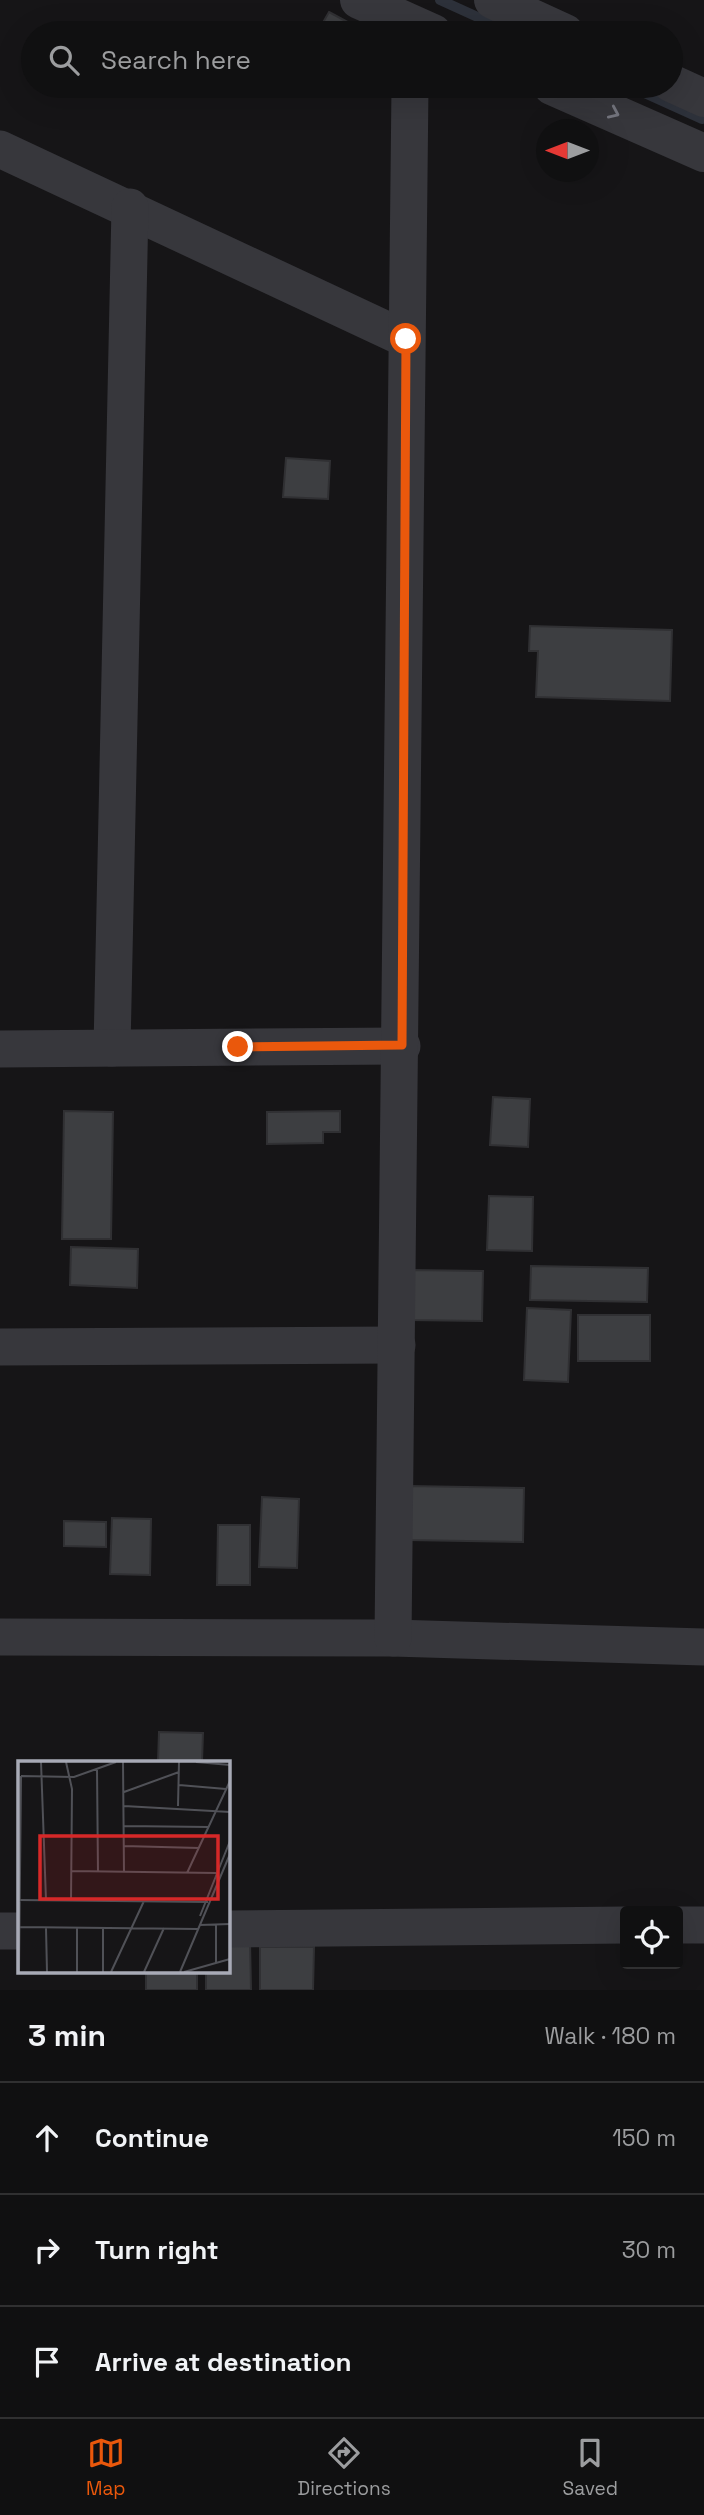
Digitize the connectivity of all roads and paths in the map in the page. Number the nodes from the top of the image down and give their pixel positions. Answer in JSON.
{"nodes":[{"id":1,"x":359,"y":0,"type":"edge"},
{"id":2,"x":493,"y":0,"type":"edge"},
{"id":3,"x":401,"y":21,"type":"edge"},
{"id":4,"x":539,"y":21,"type":"edge"},
{"id":5,"x":683,"y":88,"type":"edge"},
{"id":6,"x":411,"y":98,"type":"edge"},
{"id":7,"x":579,"y":98,"type":"edge"},
{"id":8,"x":704,"y":98,"type":"edge"},
{"id":9,"x":0,"y":149,"type":"edge"},
{"id":10,"x":704,"y":153,"type":"edge"},
{"id":11,"x":130,"y":208,"type":"junction"},
{"id":12,"x":406,"y":339,"type":"junction"},
{"id":13,"x":402,"y":1045,"type":"junction"},
{"id":14,"x":112,"y":1048,"type":"junction"},
{"id":15,"x":0,"y":1049,"type":"edge"},
{"id":16,"x":397,"y":1345,"type":"junction"},
{"id":17,"x":0,"y":1347,"type":"edge"},
{"id":18,"x":0,"y":1637,"type":"edge"},
{"id":19,"x":393,"y":1638,"type":"junction"},
{"id":20,"x":704,"y":1647,"type":"edge"},
{"id":21,"x":620,"y":1925,"type":"edge"},
{"id":22,"x":683,"y":1925,"type":"edge"},
{"id":23,"x":704,"y":1925,"type":"edge"},
{"id":24,"x":229,"y":1929,"type":"edge"},
{"id":25,"x":0,"y":1931,"type":"edge"},
{"id":26,"x":18,"y":1931,"type":"edge"}],
"edges":[{"from":1,"to":3,"type":"street"},
{"from":2,"to":4,"type":"street"},
{"from":5,"to":8,"type":"street"},
{"from":6,"to":12,"type":"street"},
{"from":7,"to":10,"type":"street","one_way":true},
{"from":9,"to":11,"type":"street"},
{"from":11,"to":12,"type":"street"},
{"from":11,"to":14,"type":"street"},
{"from":12,"to":13,"type":"street"},
{"from":13,"to":14,"type":"street"},
{"from":13,"to":16,"type":"street"},
{"from":14,"to":15,"type":"street"},
{"from":16,"to":17,"type":"street"},
{"from":16,"to":19,"type":"street"},
{"from":18,"to":19,"type":"street"},
{"from":19,"to":20,"type":"street"},
{"from":21,"to":24,"type":"street"},
{"from":22,"to":23,"type":"street"},
{"from":25,"to":26,"type":"street"}]}
